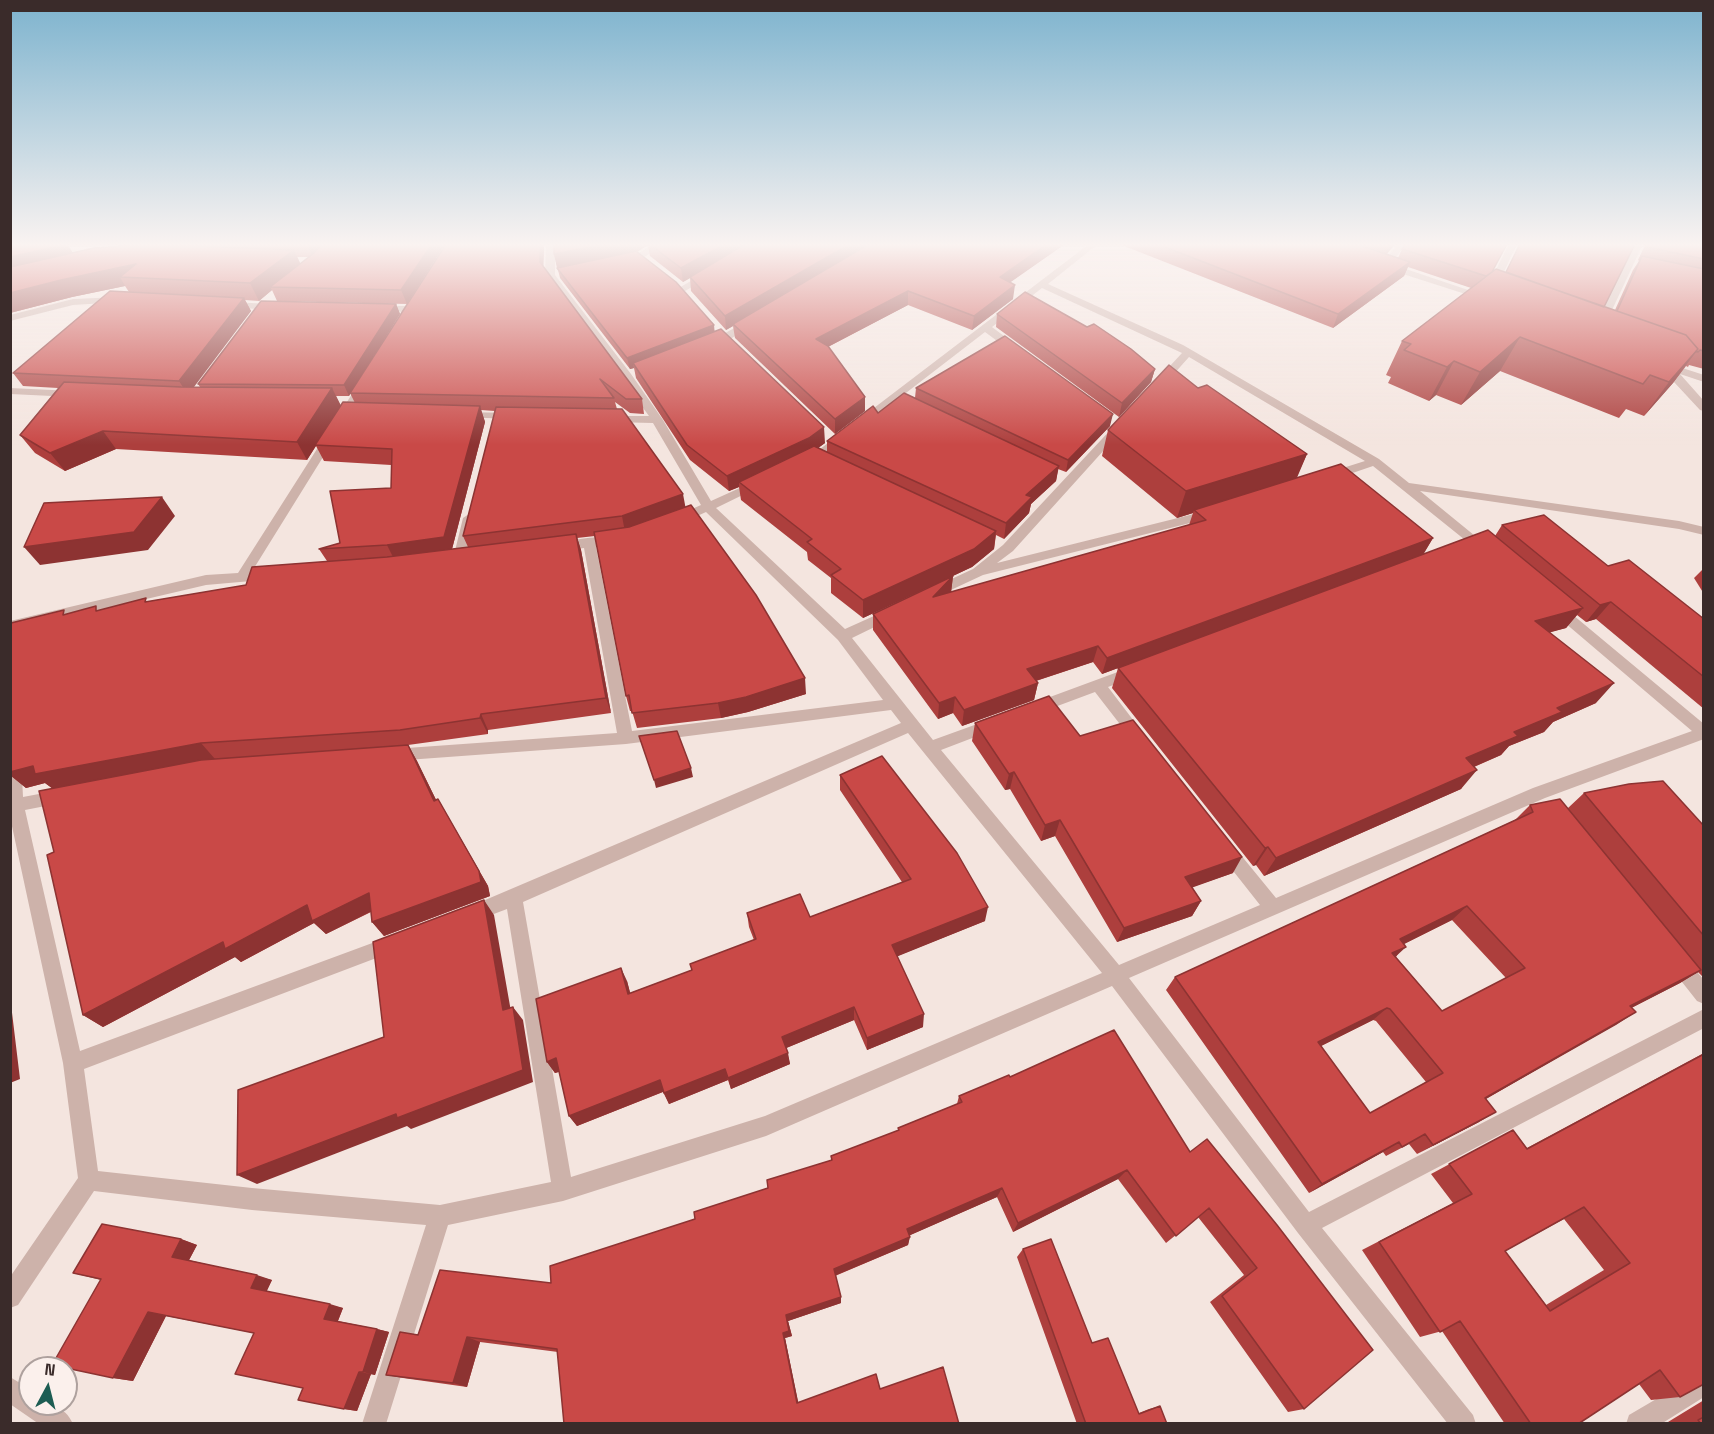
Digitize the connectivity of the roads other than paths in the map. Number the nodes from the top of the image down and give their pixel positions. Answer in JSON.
{"nodes":[{"id":1,"x":38,"y":311,"type":"edge"},
{"id":2,"x":259,"y":311,"type":"edge"},
{"id":3,"x":584,"y":311,"type":"edge"},
{"id":4,"x":1006,"y":311,"type":"edge"},
{"id":5,"x":1099,"y":311,"type":"edge"},
{"id":6,"x":1607,"y":311,"type":"edge"},
{"id":7,"x":763,"y":315,"type":"edge"},
{"id":8,"x":255,"y":316,"type":"edge"},
{"id":9,"x":10,"y":318,"type":"edge"},
{"id":10,"x":985,"y":327,"type":"junction"},
{"id":11,"x":721,"y":334,"type":"junction"},
{"id":12,"x":1594,"y":338,"type":"edge"},
{"id":13,"x":733,"y":346,"type":"edge"},
{"id":14,"x":703,"y":347,"type":"edge"},
{"id":15,"x":1188,"y":352,"type":"junction"},
{"id":16,"x":1023,"y":355,"type":"edge"},
{"id":17,"x":370,"y":373,"type":"edge"},
{"id":18,"x":1704,"y":379,"type":"edge"},
{"id":19,"x":10,"y":391,"type":"edge"},
{"id":20,"x":1150,"y":393,"type":"edge"},
{"id":21,"x":90,"y":395,"type":"edge"},
{"id":22,"x":1704,"y":408,"type":"edge"},
{"id":23,"x":448,"y":415,"type":"edge"},
{"id":24,"x":529,"y":417,"type":"edge"},
{"id":25,"x":598,"y":418,"type":"edge"},
{"id":26,"x":657,"y":420,"type":"junction"},
{"id":27,"x":1119,"y":421,"type":"edge"},
{"id":28,"x":1375,"y":462,"type":"junction"},
{"id":29,"x":794,"y":468,"type":"edge"},
{"id":30,"x":772,"y":478,"type":"edge"},
{"id":31,"x":1321,"y":479,"type":"edge"},
{"id":32,"x":1406,"y":486,"type":"junction"},
{"id":33,"x":472,"y":504,"type":"edge"},
{"id":34,"x":709,"y":508,"type":"junction"},
{"id":35,"x":1223,"y":510,"type":"edge"},
{"id":36,"x":669,"y":523,"type":"edge"},
{"id":37,"x":1704,"y":531,"type":"edge"},
{"id":38,"x":628,"y":538,"type":"edge"},
{"id":39,"x":590,"y":543,"type":"junction"},
{"id":40,"x":542,"y":549,"type":"edge"},
{"id":41,"x":1495,"y":557,"type":"edge"},
{"id":42,"x":459,"y":559,"type":"edge"},
{"id":43,"x":978,"y":572,"type":"junction"},
{"id":44,"x":278,"y":575,"type":"edge"},
{"id":45,"x":242,"y":577,"type":"junction"},
{"id":46,"x":926,"y":597,"type":"edge"},
{"id":47,"x":1550,"y":603,"type":"edge"},
{"id":48,"x":905,"y":606,"type":"edge"},
{"id":49,"x":10,"y":626,"type":"edge"},
{"id":50,"x":843,"y":636,"type":"junction"},
{"id":51,"x":1142,"y":668,"type":"edge"},
{"id":52,"x":1098,"y":685,"type":"junction"},
{"id":53,"x":894,"y":704,"type":"junction"},
{"id":54,"x":910,"y":725,"type":"junction"},
{"id":55,"x":1704,"y":733,"type":"edge"},
{"id":56,"x":12,"y":734,"type":"edge"},
{"id":57,"x":626,"y":738,"type":"junction"},
{"id":58,"x":929,"y":748,"type":"junction"},
{"id":59,"x":1149,"y":750,"type":"edge"},
{"id":60,"x":383,"y":756,"type":"edge"},
{"id":61,"x":1539,"y":793,"type":"junction"},
{"id":62,"x":74,"y":794,"type":"edge"},
{"id":63,"x":16,"y":805,"type":"junction"},
{"id":64,"x":1554,"y":811,"type":"edge"},
{"id":65,"x":1214,"y":834,"type":"edge"},
{"id":66,"x":514,"y":898,"type":"junction"},
{"id":67,"x":1273,"y":908,"type":"junction"},
{"id":68,"x":448,"y":923,"type":"edge"},
{"id":69,"x":415,"y":935,"type":"edge"},
{"id":70,"x":1666,"y":949,"type":"edge"},
{"id":71,"x":1116,"y":976,"type":"junction"},
{"id":72,"x":1704,"y":995,"type":"edge"},
{"id":73,"x":1704,"y":1018,"type":"edge"},
{"id":74,"x":73,"y":1063,"type":"junction"},
{"id":75,"x":89,"y":1180,"type":"junction"},
{"id":76,"x":563,"y":1190,"type":"junction"},
{"id":77,"x":440,"y":1216,"type":"junction"},
{"id":78,"x":1306,"y":1225,"type":"junction"},
{"id":79,"x":10,"y":1297,"type":"edge"},
{"id":80,"x":1704,"y":1383,"type":"edge"},
{"id":81,"x":374,"y":1424,"type":"edge"},
{"id":82,"x":1464,"y":1424,"type":"edge"},
{"id":83,"x":1638,"y":1424,"type":"edge"}],
"edges":[{"from":1,"to":9,"type":"street"},
{"from":2,"to":8,"type":"street"},
{"from":3,"to":26,"type":"street"},
{"from":4,"to":10,"type":"street"},
{"from":5,"to":15,"type":"street"},
{"from":6,"to":12,"type":"street"},
{"from":7,"to":11,"type":"street"},
{"from":10,"to":16,"type":"street"},
{"from":10,"to":29,"type":"street"},
{"from":11,"to":13,"type":"street"},
{"from":11,"to":14,"type":"street"},
{"from":15,"to":20,"type":"street"},
{"from":15,"to":28,"type":"street"},
{"from":17,"to":45,"type":"street"},
{"from":18,"to":22,"type":"street"},
{"from":19,"to":21,"type":"street"},
{"from":23,"to":24,"type":"street"},
{"from":25,"to":26,"type":"street"},
{"from":26,"to":34,"type":"street"},
{"from":27,"to":43,"type":"street"},
{"from":28,"to":31,"type":"street"},
{"from":28,"to":32,"type":"street"},
{"from":30,"to":34,"type":"street"},
{"from":32,"to":37,"type":"street"},
{"from":32,"to":41,"type":"street"},
{"from":33,"to":42,"type":"street"},
{"from":34,"to":36,"type":"street"},
{"from":34,"to":50,"type":"street"},
{"from":35,"to":43,"type":"street"},
{"from":38,"to":39,"type":"street"},
{"from":39,"to":40,"type":"street"},
{"from":39,"to":57,"type":"street"},
{"from":43,"to":46,"type":"street"},
{"from":44,"to":45,"type":"street"},
{"from":45,"to":49,"type":"street"},
{"from":47,"to":55,"type":"street"},
{"from":48,"to":50,"type":"street"},
{"from":50,"to":53,"type":"street"},
{"from":51,"to":52,"type":"street"},
{"from":52,"to":58,"type":"street"},
{"from":52,"to":59,"type":"street"},
{"from":53,"to":54,"type":"street"},
{"from":53,"to":57,"type":"street"},
{"from":54,"to":58,"type":"street"},
{"from":54,"to":66,"type":"street"},
{"from":55,"to":61,"type":"street"},
{"from":56,"to":63,"type":"street"},
{"from":57,"to":60,"type":"street"},
{"from":58,"to":71,"type":"street"},
{"from":61,"to":64,"type":"street"},
{"from":61,"to":67,"type":"street"},
{"from":62,"to":63,"type":"street"},
{"from":63,"to":74,"type":"street"},
{"from":65,"to":67,"type":"street"},
{"from":66,"to":68,"type":"street"},
{"from":66,"to":76,"type":"street"},
{"from":67,"to":71,"type":"street"},
{"from":69,"to":74,"type":"street"},
{"from":70,"to":72,"type":"street"},
{"from":71,"to":76,"type":"street"},
{"from":71,"to":78,"type":"street"},
{"from":73,"to":78,"type":"street"},
{"from":74,"to":75,"type":"street"},
{"from":75,"to":77,"type":"street"},
{"from":75,"to":79,"type":"street"},
{"from":76,"to":77,"type":"street"},
{"from":77,"to":81,"type":"street"},
{"from":78,"to":82,"type":"street"},
{"from":80,"to":83,"type":"street"}]}
